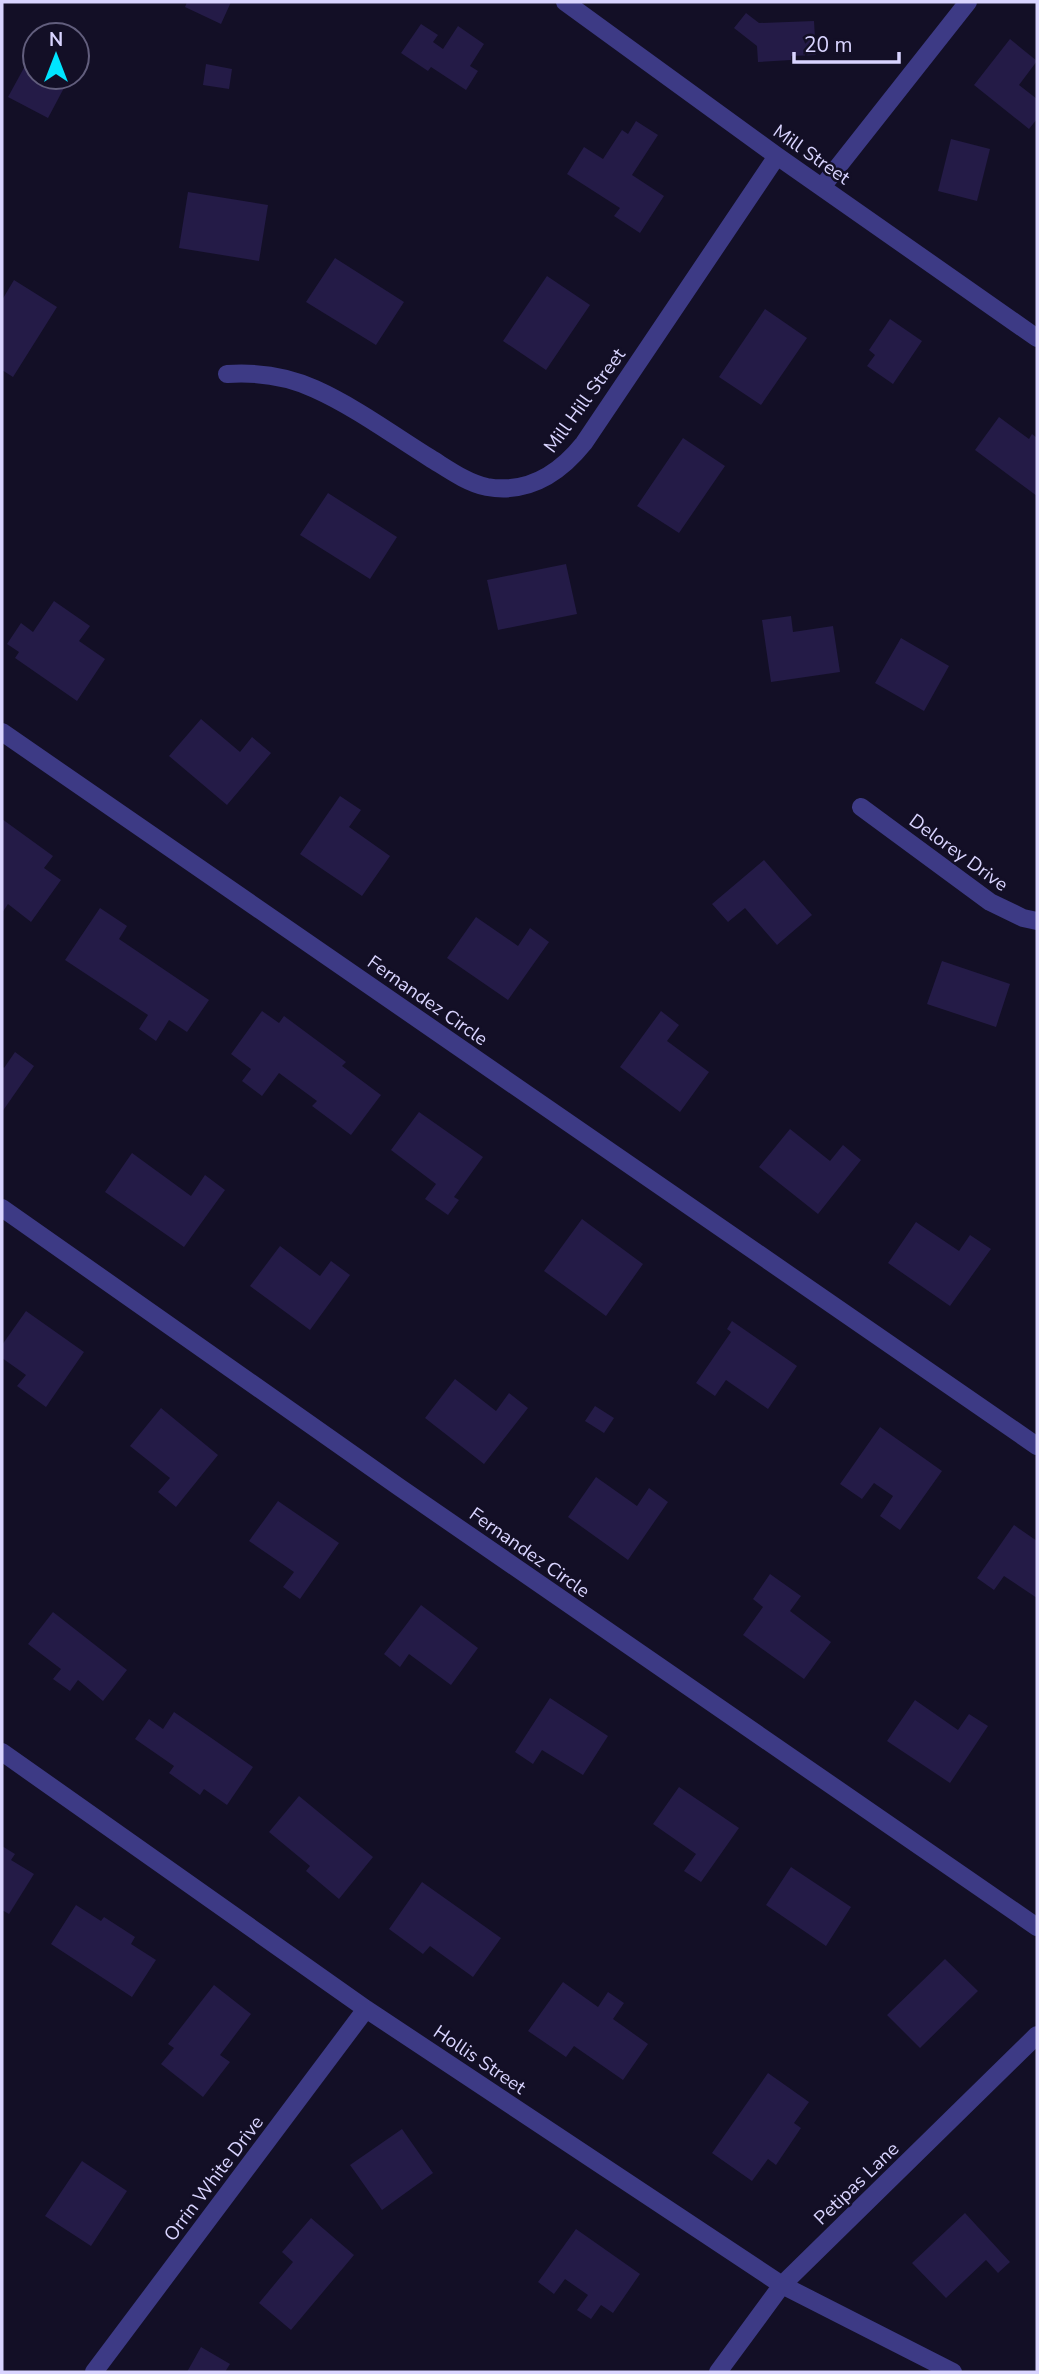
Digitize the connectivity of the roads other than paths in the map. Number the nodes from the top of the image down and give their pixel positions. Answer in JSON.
{"nodes":[{"id":1,"x":565,"y":2,"type":"edge"},
{"id":2,"x":968,"y":2,"type":"edge"},
{"id":3,"x":777,"y":156,"type":"junction"},
{"id":4,"x":822,"y":187,"type":"junction"},
{"id":5,"x":1037,"y":338,"type":"edge"},
{"id":6,"x":227,"y":374,"type":"dead end"},
{"id":7,"x":2,"y":732,"type":"edge"},
{"id":8,"x":860,"y":807,"type":"dead end"},
{"id":9,"x":1037,"y":921,"type":"edge"},
{"id":10,"x":2,"y":1208,"type":"edge"},
{"id":11,"x":1037,"y":1447,"type":"edge"},
{"id":12,"x":2,"y":1752,"type":"edge"},
{"id":13,"x":1037,"y":1927,"type":"edge"},
{"id":14,"x":366,"y":2009,"type":"junction"},
{"id":15,"x":1037,"y":2035,"type":"edge"},
{"id":16,"x":782,"y":2285,"type":"junction"},
{"id":17,"x":94,"y":2372,"type":"edge"},
{"id":18,"x":718,"y":2372,"type":"edge"},
{"id":19,"x":953,"y":2372,"type":"edge"}],
"edges":[{"from":1,"to":3,"type":"street","name":"Mill Street"},
{"from":2,"to":4,"type":"street"},
{"from":3,"to":4,"type":"street","name":"Mill Street"},
{"from":3,"to":6,"type":"street","name":"Mill Hill Street"},
{"from":4,"to":5,"type":"street","name":"Mill Street"},
{"from":7,"to":11,"type":"street","name":"Fernandez Circle"},
{"from":8,"to":9,"type":"street","name":"Delorey Drive"},
{"from":10,"to":13,"type":"street","name":"Fernandez Circle"},
{"from":12,"to":14,"type":"street","name":"Hollis Street"},
{"from":14,"to":16,"type":"street","name":"Hollis Street"},
{"from":14,"to":17,"type":"street","name":"Orrin White Drive"},
{"from":15,"to":16,"type":"street","name":"Petipas Lane"},
{"from":16,"to":18,"type":"street","name":"Petipas Lane"},
{"from":16,"to":19,"type":"street","name":"Hollis Street"}]}
